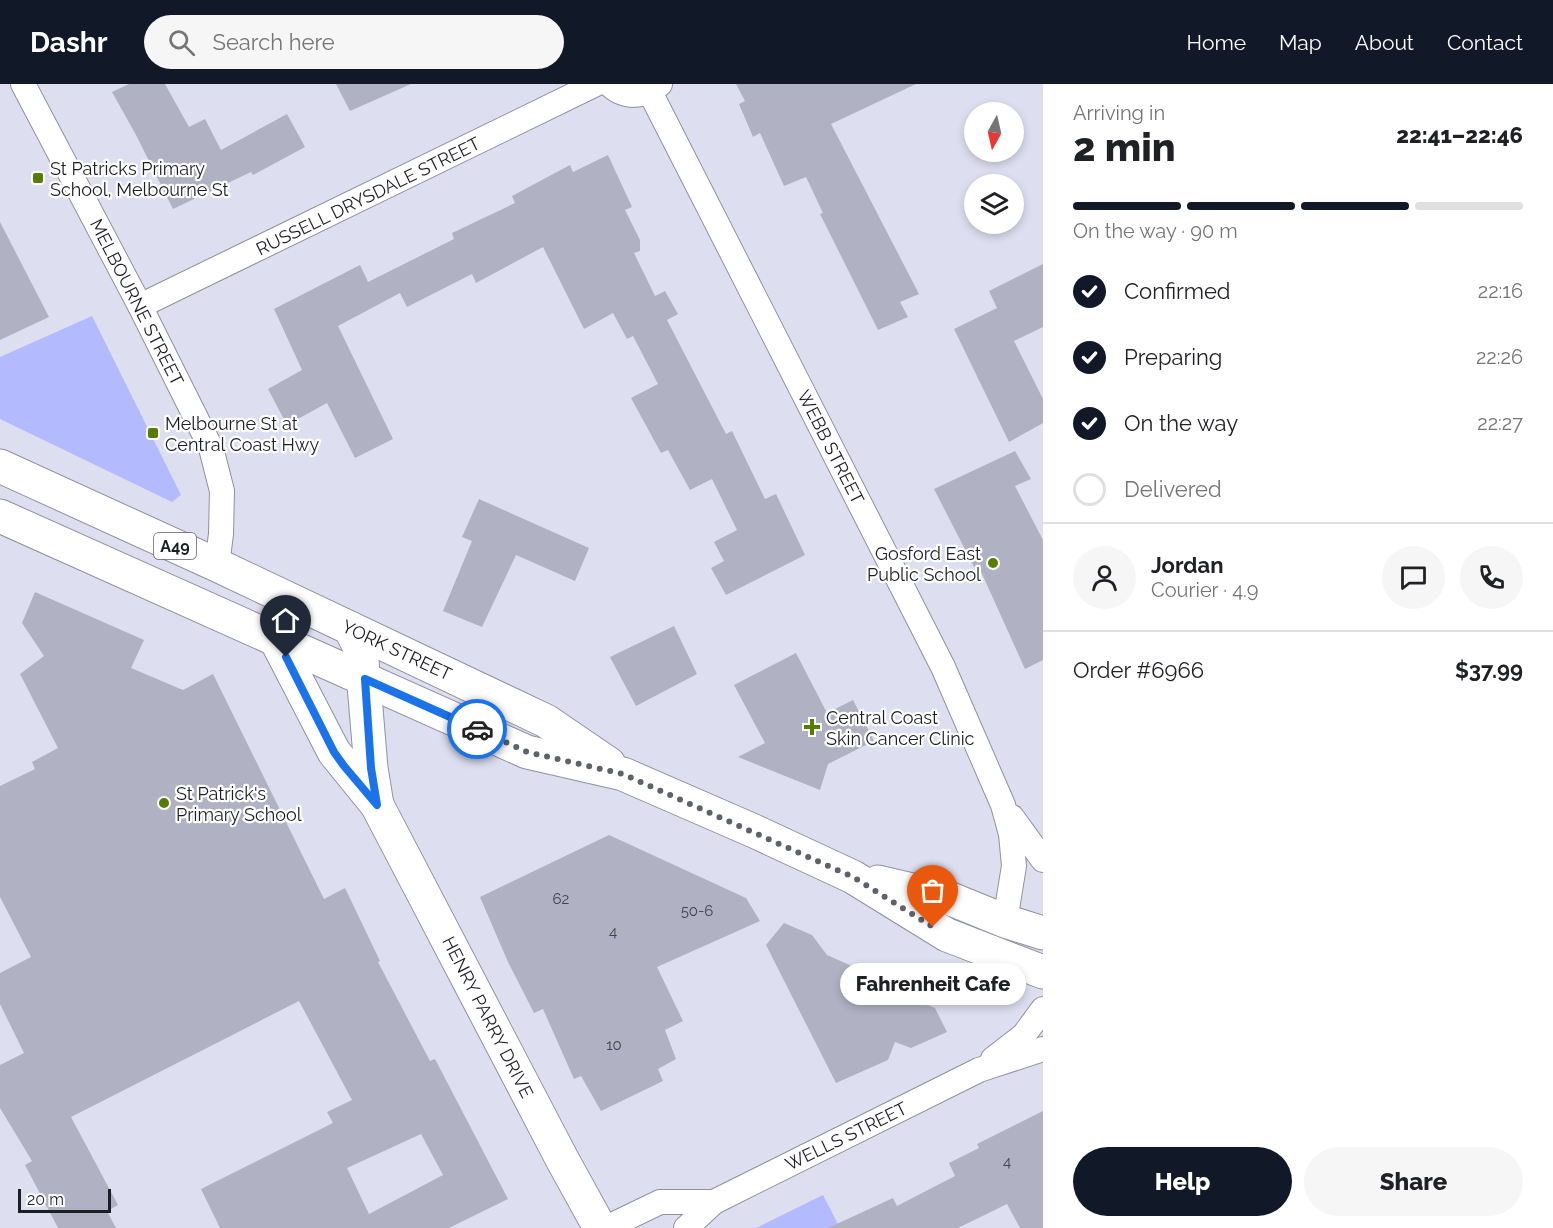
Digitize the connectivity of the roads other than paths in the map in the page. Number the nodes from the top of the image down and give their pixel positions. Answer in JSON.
{"nodes":[{"id":1,"x":23,"y":84,"type":"edge"},
{"id":2,"x":596,"y":84,"type":"edge"},
{"id":3,"x":609,"y":84,"type":"edge"},
{"id":4,"x":655,"y":88,"type":"edge"},
{"id":5,"x":140,"y":306,"type":"junction"},
{"id":6,"x":0,"y":466,"type":"edge"},
{"id":7,"x":0,"y":516,"type":"edge"},
{"id":8,"x":217,"y":565,"type":"junction"},
{"id":9,"x":350,"y":628,"type":"junction"},
{"id":10,"x":276,"y":640,"type":"junction"},
{"id":11,"x":365,"y":679,"type":"junction"},
{"id":12,"x":623,"y":774,"type":"junction"},
{"id":13,"x":377,"y":805,"type":"junction"},
{"id":14,"x":1003,"y":805,"type":"junction"},
{"id":15,"x":1043,"y":860,"type":"edge"},
{"id":16,"x":853,"y":877,"type":"junction"},
{"id":17,"x":1005,"y":921,"type":"junction"},
{"id":18,"x":1043,"y":933,"type":"edge"},
{"id":19,"x":1043,"y":967,"type":"edge"},
{"id":20,"x":1043,"y":1009,"type":"edge"},
{"id":21,"x":1043,"y":1049,"type":"edge"},
{"id":22,"x":979,"y":1070,"type":"junction"},
{"id":23,"x":714,"y":1202,"type":"junction"},
{"id":24,"x":600,"y":1228,"type":"edge"},
{"id":25,"x":606,"y":1228,"type":"edge"},
{"id":26,"x":686,"y":1228,"type":"edge"}],
"edges":[{"from":1,"to":5,"type":"street","name":"MELBOURNE STREET"},
{"from":2,"to":5,"type":"street","name":"RUSSELL DRYSDALE STREET"},
{"from":3,"to":4,"type":"street"},
{"from":4,"to":14,"type":"street","name":"WEBB STREET"},
{"from":5,"to":8,"type":"street","name":"MELBOURNE STREET"},
{"from":6,"to":8,"type":"main road","name":"YORK STREET","number":"A49"},
{"from":7,"to":10,"type":"main road","name":"YORK STREET","number":"A49"},
{"from":8,"to":9,"type":"main road","name":"YORK STREET","number":"A49"},
{"from":9,"to":11,"type":"main road","name":"HENRY PARRY DRIVE"},
{"from":9,"to":12,"type":"main road","name":"YORK STREET","number":"A49"},
{"from":10,"to":11,"type":"main road","name":"YORK STREET","number":"A49"},
{"from":10,"to":13,"type":"main road","name":"HENRY PARRY DRIVE"},
{"from":11,"to":12,"type":"main road","name":"YORK STREET","number":"A49"},
{"from":11,"to":13,"type":"main road","name":"HENRY PARRY DRIVE"},
{"from":12,"to":16,"type":"main road","name":"YORK STREET","number":"A49"},
{"from":13,"to":24,"type":"main road","name":"HENRY PARRY DRIVE"},
{"from":14,"to":15,"type":"street","name":"WEBB STREET"},
{"from":14,"to":17,"type":"street","name":"WEBB STREET"},
{"from":16,"to":17,"type":"main road","name":"YORK STREET","number":"A49"},
{"from":16,"to":19,"type":"main road","name":"YORK STREET","number":"A49"},
{"from":17,"to":18,"type":"main road","name":"YORK STREET","number":"A49"},
{"from":17,"to":19,"type":"main road"},
{"from":20,"to":22,"type":"street","name":"WELLS STREET"},
{"from":21,"to":22,"type":"street","name":"WELLS STREET"},
{"from":22,"to":23,"type":"street","name":"WELLS STREET"},
{"from":23,"to":25,"type":"street","name":"WELLS STREET"},
{"from":23,"to":26,"type":"street","name":"WELLS STREET"}]}
